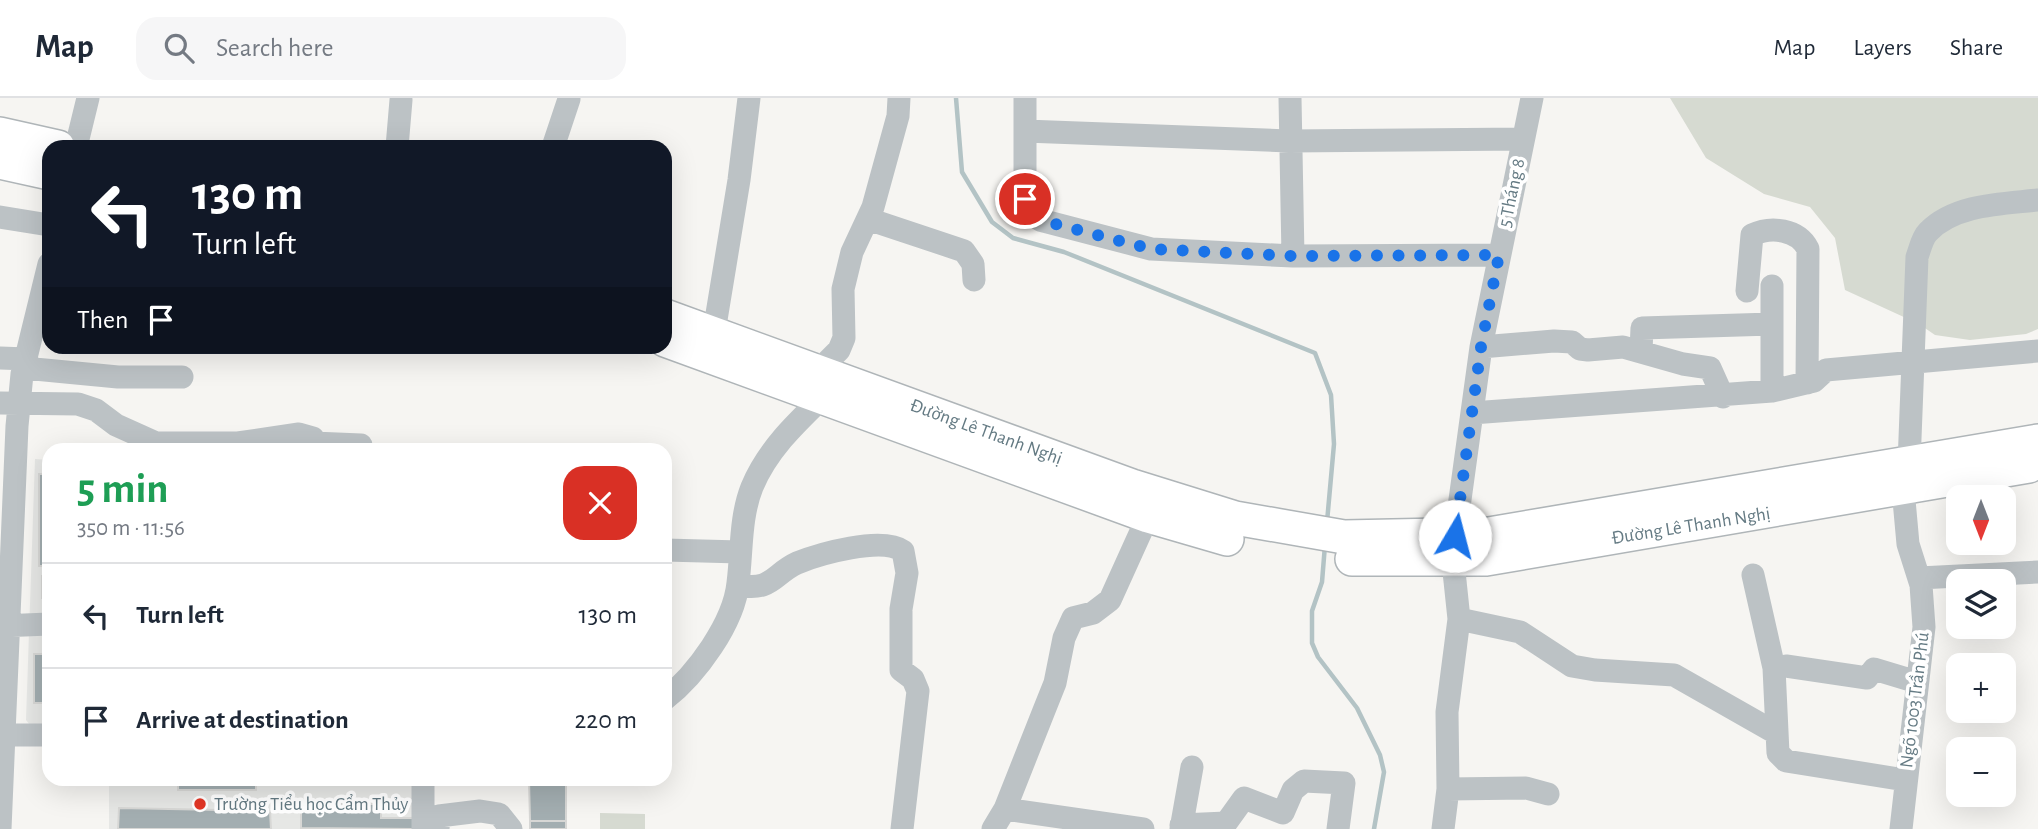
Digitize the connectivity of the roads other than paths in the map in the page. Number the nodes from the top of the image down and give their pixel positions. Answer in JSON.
{"nodes":[{"id":1,"x":88,"y":98,"type":"edge"},
{"id":2,"x":749,"y":98,"type":"edge"},
{"id":3,"x":900,"y":98,"type":"edge"},
{"id":4,"x":1025,"y":98,"type":"edge"},
{"id":5,"x":1290,"y":98,"type":"edge"},
{"id":6,"x":1532,"y":98,"type":"edge"},
{"id":7,"x":569,"y":99,"type":"edge"},
{"id":8,"x":401,"y":100,"type":"dead end"},
{"id":9,"x":1025,"y":131,"type":"junction"},
{"id":10,"x":0,"y":134,"type":"edge"},
{"id":11,"x":1523,"y":139,"type":"junction"},
{"id":12,"x":78,"y":140,"type":"edge"},
{"id":13,"x":398,"y":140,"type":"edge"},
{"id":14,"x":555,"y":140,"type":"edge"},
{"id":15,"x":1289,"y":141,"type":"junction"},
{"id":16,"x":42,"y":143,"type":"edge"},
{"id":17,"x":0,"y":162,"type":"edge"},
{"id":18,"x":42,"y":171,"type":"edge"},
{"id":19,"x":2038,"y":200,"type":"edge"},
{"id":20,"x":0,"y":217,"type":"edge"},
{"id":21,"x":868,"y":219,"type":"junction"},
{"id":22,"x":42,"y":224,"type":"edge"},
{"id":23,"x":1499,"y":255,"type":"junction"},
{"id":24,"x":1293,"y":256,"type":"junction"},
{"id":25,"x":974,"y":280,"type":"dead end"},
{"id":26,"x":1772,"y":286,"type":"dead end"},
{"id":27,"x":1747,"y":291,"type":"dead end"},
{"id":28,"x":42,"y":293,"type":"edge"},
{"id":29,"x":672,"y":318,"type":"edge"},
{"id":30,"x":1772,"y":324,"type":"junction"},
{"id":31,"x":713,"y":332,"type":"junction"},
{"id":32,"x":672,"y":342,"type":"edge"},
{"id":33,"x":1481,"y":347,"type":"junction"},
{"id":34,"x":1641,"y":351,"type":"junction"},
{"id":35,"x":2038,"y":351,"type":"edge"},
{"id":36,"x":0,"y":358,"type":"edge"},
{"id":37,"x":25,"y":363,"type":"junction"},
{"id":38,"x":1913,"y":364,"type":"junction"},
{"id":39,"x":183,"y":377,"type":"dead end"},
{"id":40,"x":1807,"y":383,"type":"junction"},
{"id":41,"x":820,"y":384,"type":"junction"},
{"id":42,"x":1772,"y":391,"type":"junction"},
{"id":43,"x":1723,"y":397,"type":"junction"},
{"id":44,"x":10,"y":403,"type":"edge"},
{"id":45,"x":1472,"y":413,"type":"junction"},
{"id":46,"x":2038,"y":441,"type":"edge"},
{"id":47,"x":156,"y":443,"type":"edge"},
{"id":48,"x":156,"y":443,"type":"edge"},
{"id":49,"x":238,"y":443,"type":"edge"},
{"id":50,"x":238,"y":443,"type":"edge"},
{"id":51,"x":311,"y":443,"type":"edge"},
{"id":52,"x":1013,"y":454,"type":"junction"},
{"id":53,"x":2038,"y":464,"type":"edge"},
{"id":54,"x":1906,"y":477,"type":"junction"},
{"id":55,"x":7,"y":496,"type":"edge"},
{"id":56,"x":1148,"y":516,"type":"junction"},
{"id":57,"x":6,"y":540,"type":"edge"},
{"id":58,"x":1310,"y":544,"type":"junction"},
{"id":59,"x":1454,"y":549,"type":"junction"},
{"id":60,"x":672,"y":550,"type":"edge"},
{"id":61,"x":740,"y":552,"type":"junction"},
{"id":62,"x":2038,"y":572,"type":"edge"},
{"id":63,"x":1753,"y":575,"type":"dead end"},
{"id":64,"x":1919,"y":578,"type":"junction"},
{"id":65,"x":738,"y":585,"type":"junction"},
{"id":66,"x":1459,"y":619,"type":"junction"},
{"id":67,"x":42,"y":624,"type":"edge"},
{"id":68,"x":4,"y":627,"type":"edge"},
{"id":69,"x":1774,"y":668,"type":"junction"},
{"id":70,"x":1917,"y":682,"type":"junction"},
{"id":71,"x":672,"y":693,"type":"edge"},
{"id":72,"x":1776,"y":733,"type":"junction"},
{"id":73,"x":42,"y":735,"type":"edge"},
{"id":74,"x":3,"y":736,"type":"edge"},
{"id":75,"x":1192,"y":767,"type":"dead end"},
{"id":76,"x":1905,"y":780,"type":"junction"},
{"id":77,"x":423,"y":786,"type":"edge"},
{"id":78,"x":1448,"y":789,"type":"junction"},
{"id":79,"x":1548,"y":794,"type":"dead end"},
{"id":80,"x":999,"y":819,"type":"edge"},
{"id":81,"x":1181,"y":827,"type":"edge"},
{"id":82,"x":0,"y":829,"type":"edge"},
{"id":83,"x":423,"y":829,"type":"edge"},
{"id":84,"x":438,"y":829,"type":"edge"},
{"id":85,"x":511,"y":829,"type":"edge"},
{"id":86,"x":902,"y":829,"type":"edge"},
{"id":87,"x":1143,"y":829,"type":"edge"},
{"id":88,"x":1338,"y":829,"type":"edge"},
{"id":89,"x":1443,"y":829,"type":"edge"},
{"id":90,"x":1901,"y":829,"type":"edge"}],
"edges":[{"from":1,"to":12,"type":"street"},
{"from":2,"to":31,"type":"street"},
{"from":3,"to":21,"type":"street"},
{"from":4,"to":9,"type":"street"},
{"from":5,"to":15,"type":"street"},
{"from":6,"to":11,"type":"street","name":"5 Tháng 8"},
{"from":7,"to":14,"type":"street"},
{"from":8,"to":13,"type":"street"},
{"from":9,"to":15,"type":"street"},
{"from":9,"to":24,"type":"street"},
{"from":10,"to":16,"type":"highway"},
{"from":11,"to":15,"type":"street"},
{"from":11,"to":23,"type":"street","name":"5 Tháng 8"},
{"from":15,"to":24,"type":"street"},
{"from":17,"to":18,"type":"highway"},
{"from":19,"to":38,"type":"street","name":"Ngõ 1003 Trần Phú"},
{"from":20,"to":22,"type":"street"},
{"from":21,"to":25,"type":"street"},
{"from":21,"to":41,"type":"street"},
{"from":23,"to":24,"type":"street"},
{"from":23,"to":33,"type":"street","name":"5 Tháng 8"},
{"from":26,"to":30,"type":"street"},
{"from":27,"to":40,"type":"street"},
{"from":28,"to":37,"type":"street"},
{"from":29,"to":31,"type":"highway","name":"Đường Lê Thanh Nghị"},
{"from":30,"to":34,"type":"street"},
{"from":30,"to":42,"type":"street"},
{"from":31,"to":41,"type":"highway","name":"Đường Lê Thanh Nghị"},
{"from":32,"to":41,"type":"highway","name":"Đường Lê Thanh Nghị"},
{"from":33,"to":34,"type":"street"},
{"from":33,"to":45,"type":"street","name":"5 Tháng 8"},
{"from":34,"to":43,"type":"street"},
{"from":35,"to":38,"type":"street"},
{"from":36,"to":37,"type":"street"},
{"from":37,"to":39,"type":"street"},
{"from":37,"to":44,"type":"street"},
{"from":38,"to":40,"type":"street"},
{"from":38,"to":54,"type":"street","name":"Ngõ 1003 Trần Phú"},
{"from":40,"to":42,"type":"street"},
{"from":41,"to":52,"type":"highway","name":"Đường Lê Thanh Nghị"},
{"from":41,"to":61,"type":"street"},
{"from":42,"to":43,"type":"street"},
{"from":43,"to":45,"type":"street"},
{"from":44,"to":48,"type":"street"},
{"from":44,"to":55,"type":"street"},
{"from":45,"to":59,"type":"street","name":"5 Tháng 8"},
{"from":46,"to":54,"type":"highway","name":"Đường Lê Thanh Nghị"},
{"from":47,"to":50,"type":"street"},
{"from":49,"to":51,"type":"street"},
{"from":52,"to":56,"type":"highway","name":"Đường Lê Thanh Nghị"},
{"from":52,"to":58,"type":"highway","name":"Đường Lê Thanh Nghị"},
{"from":53,"to":54,"type":"highway","name":"Đường Lê Thanh Nghị"},
{"from":54,"to":59,"type":"highway","name":"Đường Lê Thanh Nghị"},
{"from":54,"to":64,"type":"street","name":"Ngõ 1003 Trần Phú"},
{"from":55,"to":57,"type":"street"},
{"from":56,"to":58,"type":"highway","name":"Đường Lê Thanh Nghị"},
{"from":56,"to":80,"type":"street"},
{"from":57,"to":68,"type":"street"},
{"from":58,"to":59,"type":"highway","name":"Đường Lê Thanh Nghị"},
{"from":59,"to":66,"type":"street","name":"5 Tháng 8"},
{"from":60,"to":61,"type":"street"},
{"from":61,"to":65,"type":"street"},
{"from":62,"to":64,"type":"street"},
{"from":63,"to":69,"type":"street"},
{"from":64,"to":70,"type":"street","name":"Ngõ 1003 Trần Phú"},
{"from":65,"to":71,"type":"street"},
{"from":65,"to":86,"type":"street"},
{"from":66,"to":72,"type":"street"},
{"from":66,"to":78,"type":"street","name":"5 Tháng 8"},
{"from":67,"to":68,"type":"street"},
{"from":68,"to":74,"type":"street"},
{"from":69,"to":70,"type":"street"},
{"from":69,"to":72,"type":"street"},
{"from":70,"to":76,"type":"street","name":"Ngõ 1003 Trần Phú"},
{"from":72,"to":76,"type":"street"},
{"from":73,"to":74,"type":"street"},
{"from":74,"to":82,"type":"street"},
{"from":75,"to":81,"type":"street"},
{"from":76,"to":90,"type":"street","name":"Ngõ 1003 Trần Phú"},
{"from":77,"to":83,"type":"street"},
{"from":78,"to":79,"type":"street"},
{"from":78,"to":89,"type":"street","name":"5 Tháng 8"},
{"from":80,"to":87,"type":"street"},
{"from":81,"to":88,"type":"street"},
{"from":84,"to":85,"type":"street"}]}
